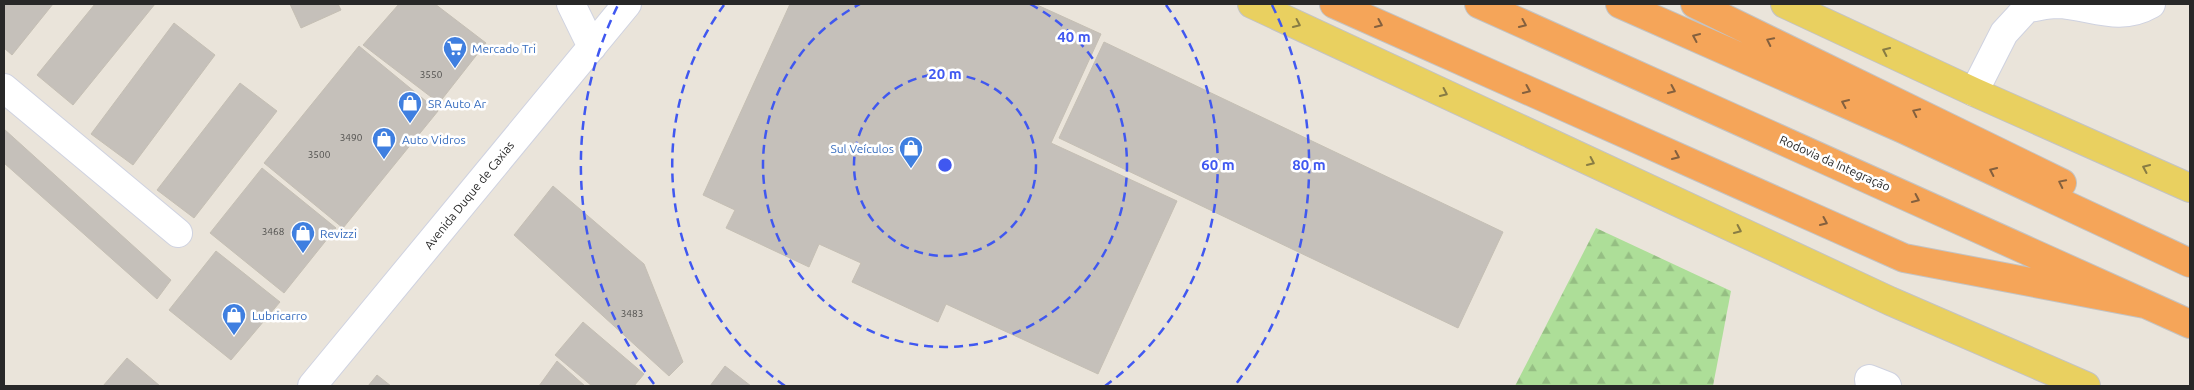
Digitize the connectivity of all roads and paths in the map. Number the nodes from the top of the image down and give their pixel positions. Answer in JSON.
{"nodes":[{"id":1,"x":571,"y":4,"type":"edge"},
{"id":2,"x":627,"y":4,"type":"edge"},
{"id":3,"x":1252,"y":4,"type":"edge"},
{"id":4,"x":1334,"y":4,"type":"edge"},
{"id":5,"x":1479,"y":4,"type":"edge"},
{"id":6,"x":1620,"y":4,"type":"edge"},
{"id":7,"x":1695,"y":4,"type":"edge"},
{"id":8,"x":1785,"y":4,"type":"edge"},
{"id":9,"x":2151,"y":4,"type":"edge"},
{"id":10,"x":592,"y":47,"type":"junction"},
{"id":11,"x":4,"y":88,"type":"edge"},
{"id":12,"x":1974,"y":92,"type":"junction"},
{"id":13,"x":2190,"y":188,"type":"edge"},
{"id":14,"x":178,"y":233,"type":"dead end"},
{"id":15,"x":2160,"y":249,"type":"junction"},
{"id":16,"x":2190,"y":263,"type":"edge"},
{"id":17,"x":2145,"y":304,"type":"junction"},
{"id":18,"x":2190,"y":324,"type":"edge"},
{"id":19,"x":312,"y":386,"type":"edge"},
{"id":20,"x":1870,"y":386,"type":"edge"},
{"id":21,"x":1887,"y":386,"type":"edge"},
{"id":22,"x":2086,"y":386,"type":"edge"}],
"edges":[{"from":1,"to":10,"type":"street"},
{"from":2,"to":10,"type":"street","name":"Avenida Duque de Caxias"},
{"from":3,"to":22,"type":"main road","one_way":true},
{"from":4,"to":17,"type":"highway","one_way":true},
{"from":5,"to":17,"type":"highway","name":"Rodovia da Integração","one_way":true},
{"from":15,"to":6,"type":"highway","one_way":true},
{"from":15,"to":7,"type":"highway","one_way":true},
{"from":12,"to":8,"type":"main road","one_way":true},
{"from":9,"to":12,"type":"street"},
{"from":10,"to":19,"type":"street","name":"Avenida Duque de Caxias"},
{"from":11,"to":14,"type":"street"},
{"from":13,"to":12,"type":"main road","one_way":true},
{"from":15,"to":16,"type":"highway"},
{"from":17,"to":18,"type":"highway","name":"Rodovia da Integração"},
{"from":20,"to":21,"type":"street"}]}
